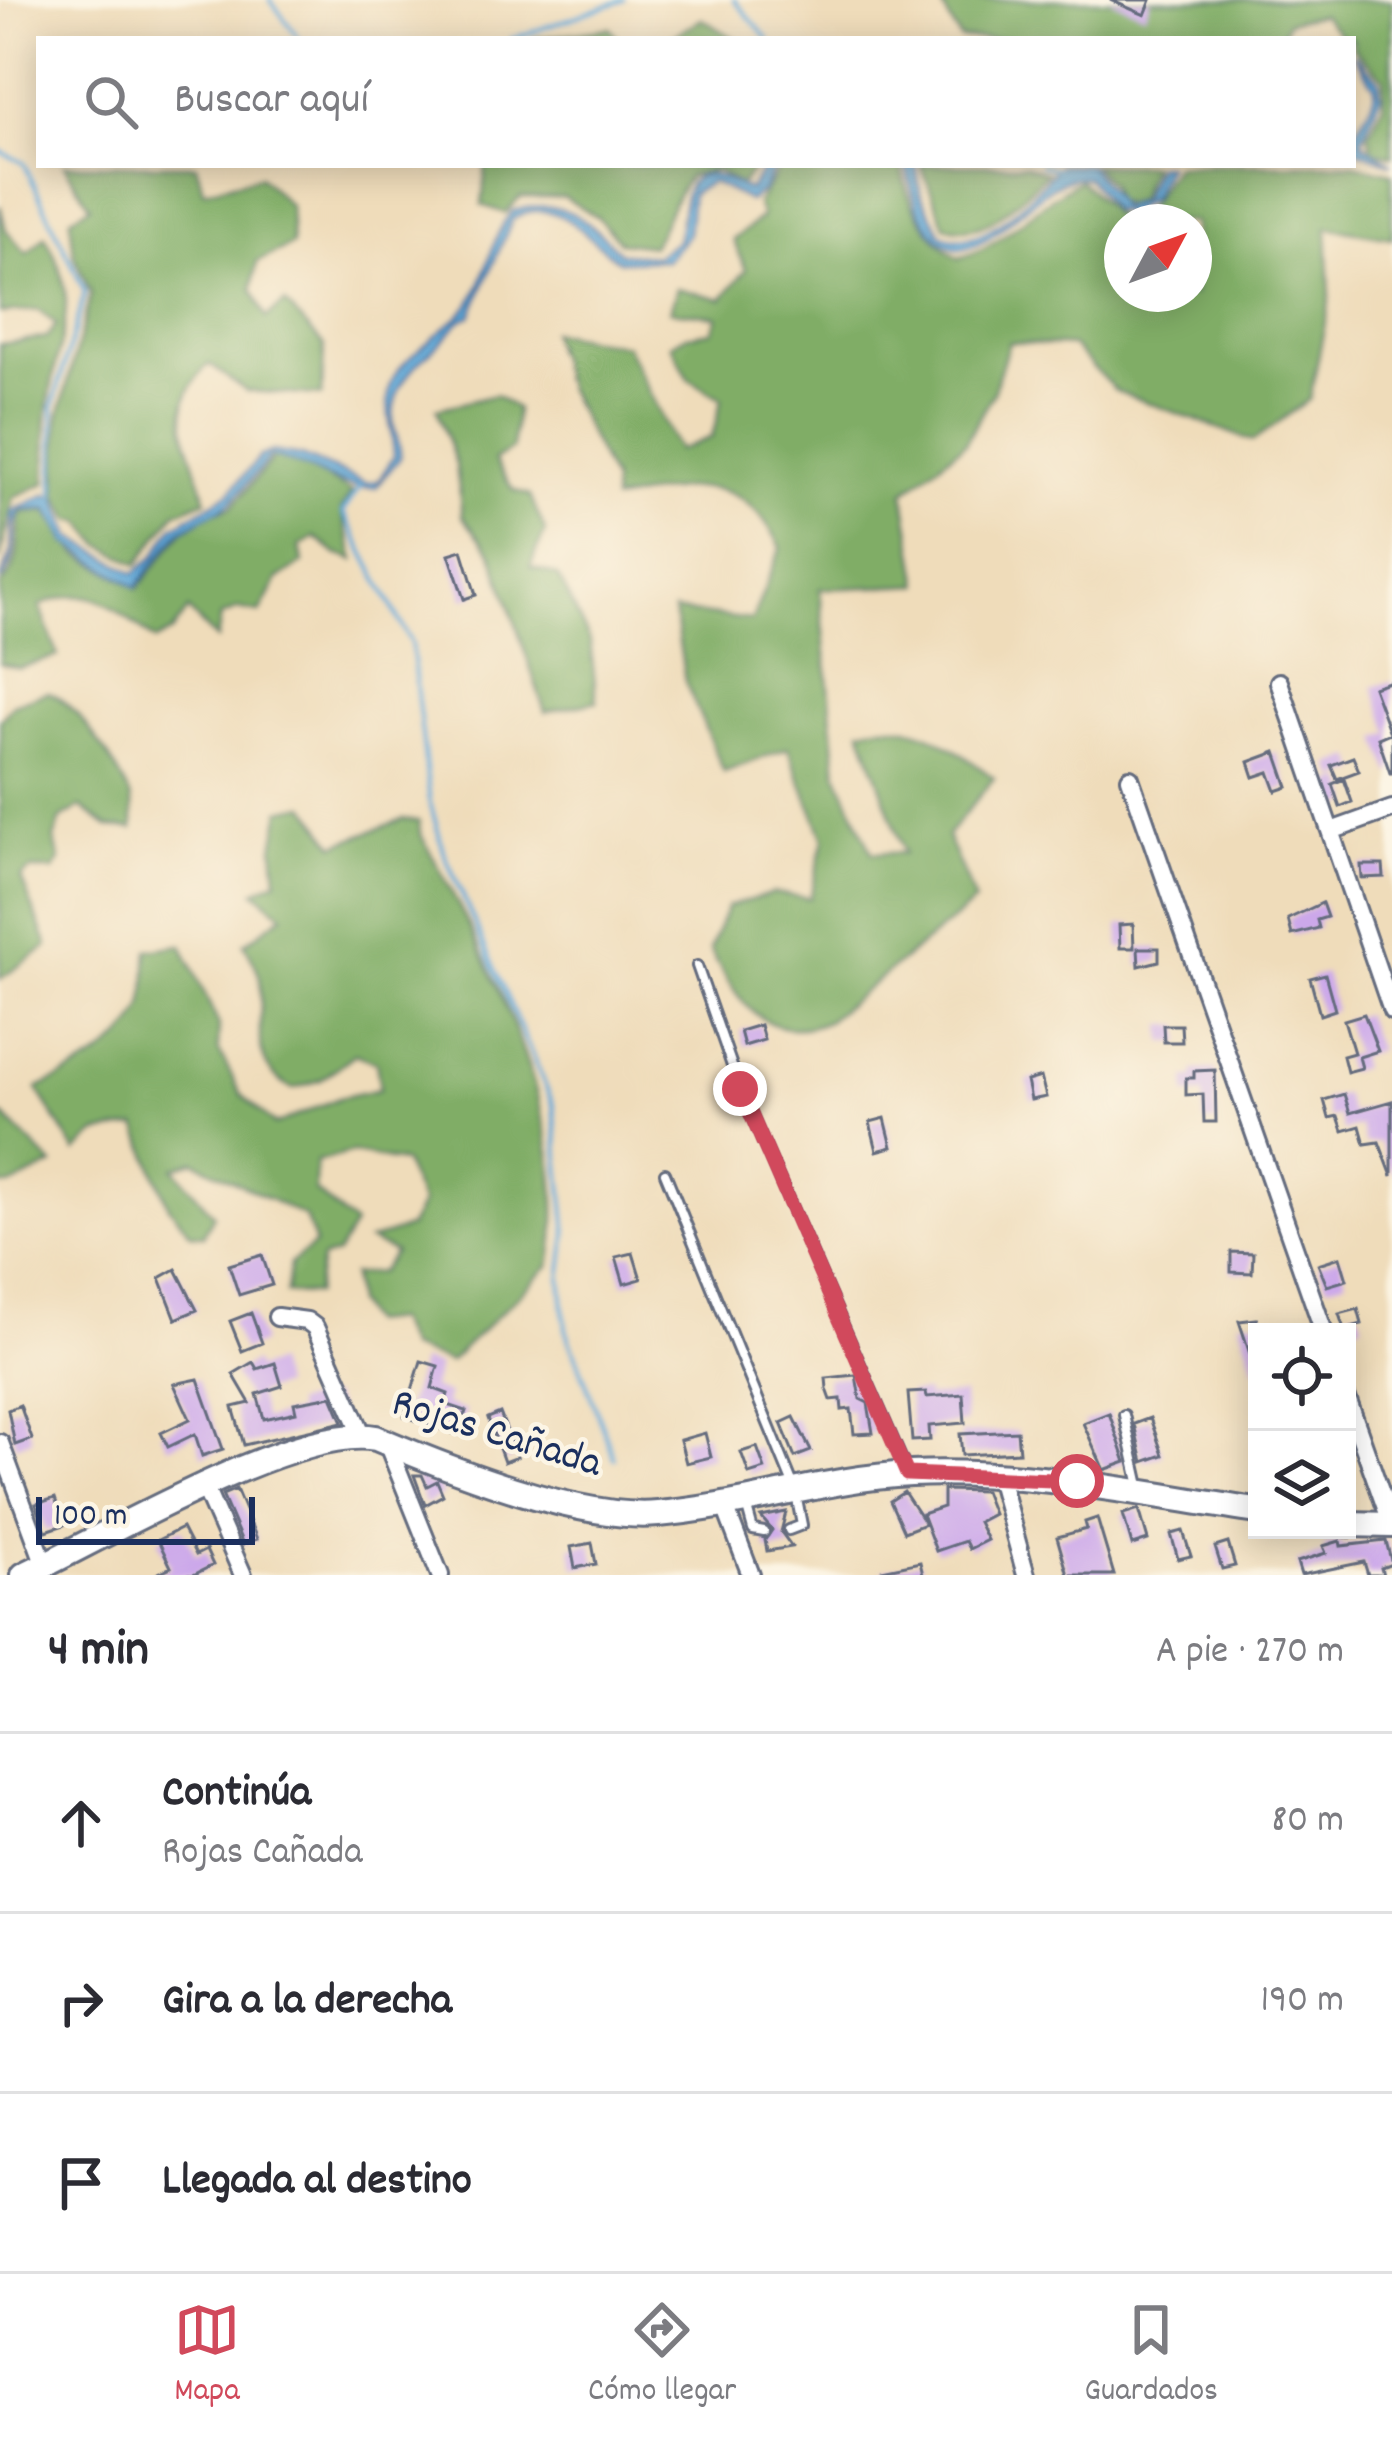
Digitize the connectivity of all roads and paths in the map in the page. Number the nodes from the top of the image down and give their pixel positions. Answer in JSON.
{"nodes":[{"id":1,"x":1279,"y":682,"type":"dead end"},
{"id":2,"x":1130,"y":778,"type":"dead end"},
{"id":3,"x":1392,"y":809,"type":"edge"},
{"id":4,"x":1331,"y":831,"type":"junction"},
{"id":5,"x":697,"y":966,"type":"dead end"},
{"id":6,"x":1389,"y":991,"type":"edge"},
{"id":7,"x":1392,"y":1011,"type":"edge"},
{"id":8,"x":665,"y":1173,"type":"dead end"},
{"id":9,"x":278,"y":1317,"type":"dead end"},
{"id":10,"x":1321,"y":1323,"type":"edge"},
{"id":11,"x":1124,"y":1415,"type":"dead end"},
{"id":12,"x":1356,"y":1423,"type":"edge"},
{"id":13,"x":375,"y":1439,"type":"junction"},
{"id":14,"x":0,"y":1443,"type":"edge"},
{"id":15,"x":907,"y":1474,"type":"junction"},
{"id":16,"x":999,"y":1477,"type":"junction"},
{"id":17,"x":206,"y":1488,"type":"junction"},
{"id":18,"x":795,"y":1489,"type":"junction"},
{"id":19,"x":1141,"y":1493,"type":"junction"},
{"id":20,"x":735,"y":1502,"type":"junction"},
{"id":21,"x":1248,"y":1510,"type":"edge"},
{"id":22,"x":1356,"y":1524,"type":"edge"},
{"id":23,"x":1392,"y":1525,"type":"edge"},
{"id":24,"x":789,"y":1530,"type":"dead end"},
{"id":25,"x":736,"y":1537,"type":"junction"},
{"id":26,"x":34,"y":1570,"type":"edge"},
{"id":27,"x":243,"y":1575,"type":"edge"},
{"id":28,"x":440,"y":1575,"type":"edge"},
{"id":29,"x":751,"y":1575,"type":"edge"},
{"id":30,"x":1025,"y":1575,"type":"edge"}],
"edges":[{"from":1,"to":4,"type":"street"},
{"from":2,"to":10,"type":"street"},
{"from":3,"to":4,"type":"street"},
{"from":4,"to":6,"type":"street"},
{"from":5,"to":15,"type":"lane"},
{"from":6,"to":7,"type":"street"},
{"from":8,"to":18,"type":"lane"},
{"from":9,"to":13,"type":"street"},
{"from":11,"to":19,"type":"lane"},
{"from":12,"to":23,"type":"street"},
{"from":13,"to":17,"type":"main road","name":"Rojas Cañada"},
{"from":13,"to":20,"type":"main road","name":"Rojas Cañada"},
{"from":13,"to":28,"type":"street"},
{"from":14,"to":26,"type":"street"},
{"from":15,"to":16,"type":"main road","name":"Rojas Cañada"},
{"from":15,"to":18,"type":"main road","name":"Rojas Cañada"},
{"from":16,"to":19,"type":"main road","name":"Rojas Cañada"},
{"from":16,"to":30,"type":"street"},
{"from":17,"to":26,"type":"main road","name":"Rojas Cañada"},
{"from":17,"to":27,"type":"street"},
{"from":18,"to":20,"type":"main road","name":"Rojas Cañada"},
{"from":18,"to":24,"type":"lane"},
{"from":19,"to":21,"type":"main road","name":"Rojas Cañada"},
{"from":20,"to":25,"type":"street"},
{"from":20,"to":25,"type":"lane"},
{"from":22,"to":23,"type":"main road"},
{"from":25,"to":29,"type":"street"}]}
